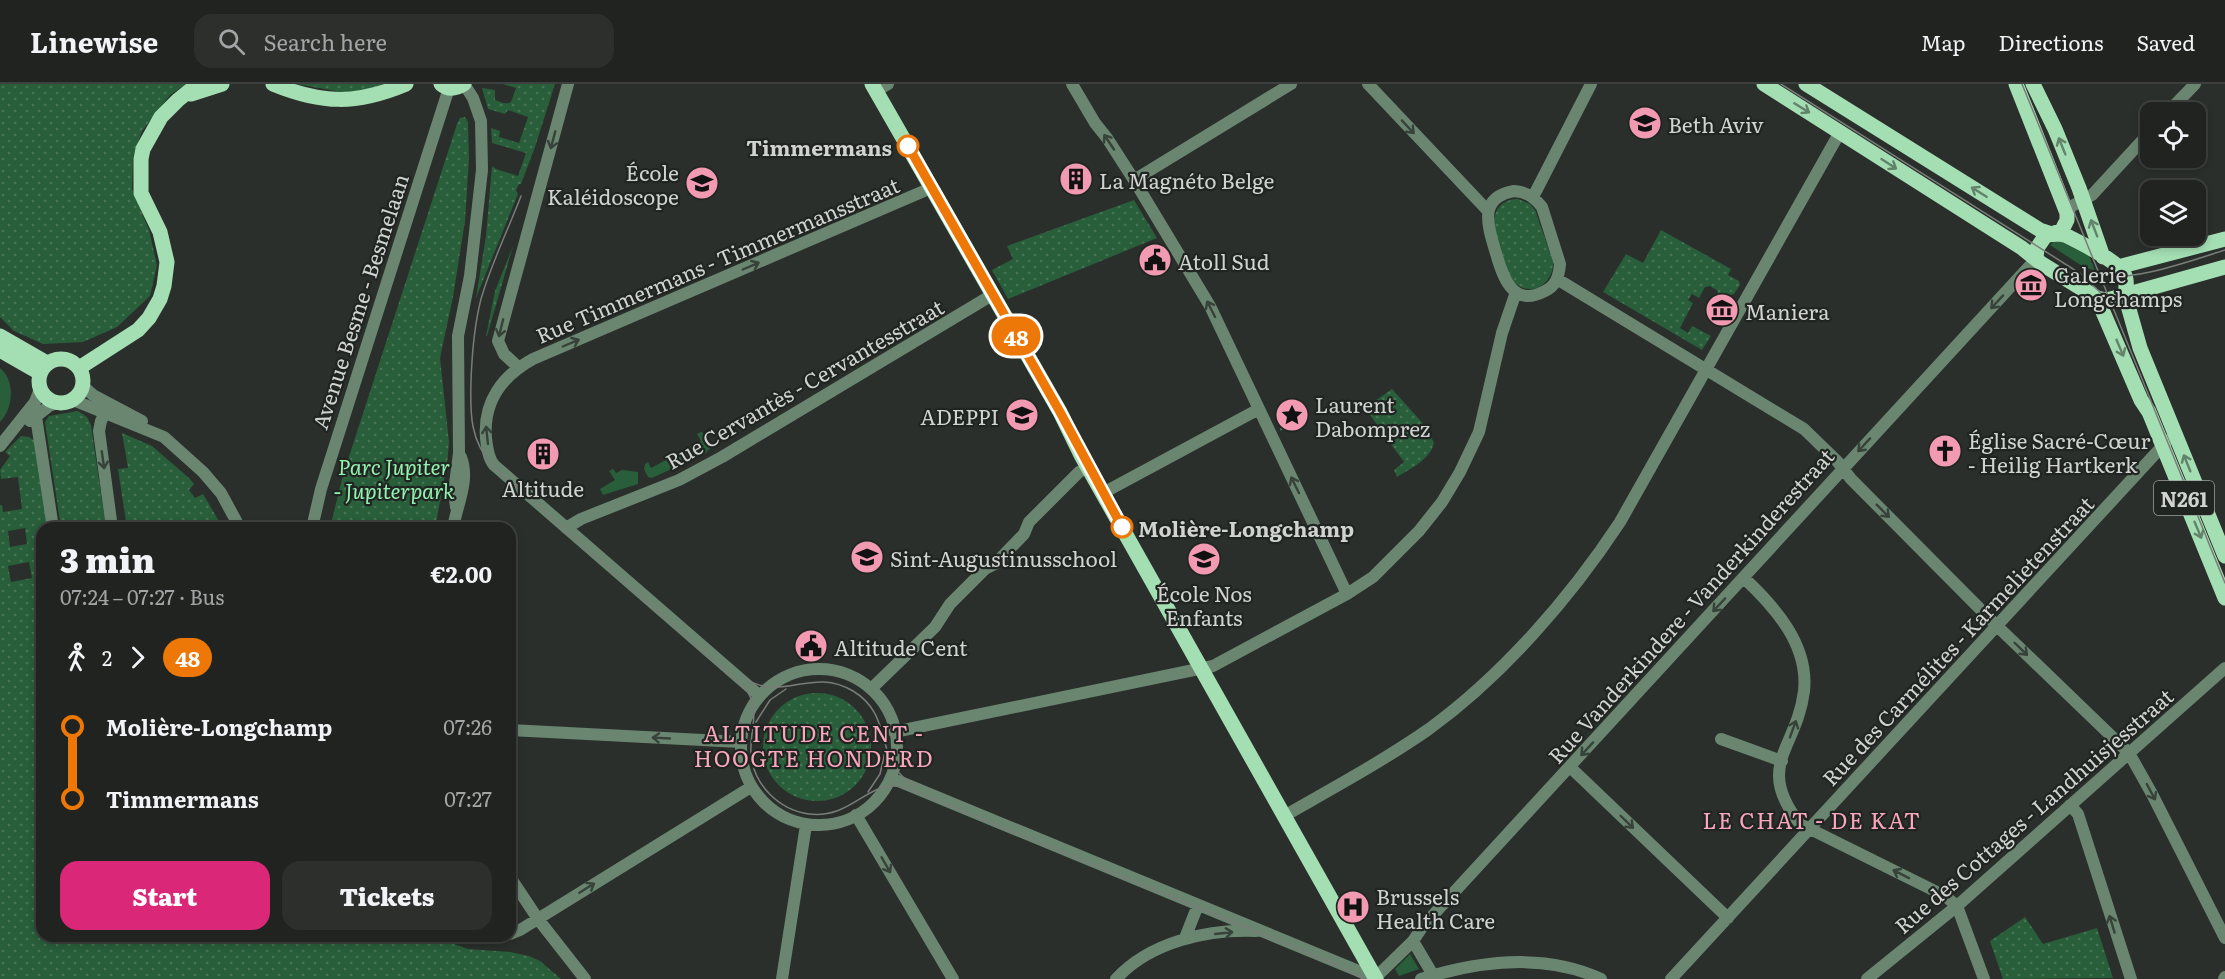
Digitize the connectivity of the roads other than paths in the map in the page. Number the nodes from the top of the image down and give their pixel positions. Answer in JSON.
{"nodes":[{"id":1,"x":198,"y":84,"type":"edge"},
{"id":2,"x":222,"y":84,"type":"edge"},
{"id":3,"x":273,"y":84,"type":"edge"},
{"id":4,"x":406,"y":84,"type":"edge"},
{"id":5,"x":568,"y":84,"type":"edge"},
{"id":6,"x":1072,"y":84,"type":"edge"},
{"id":7,"x":1291,"y":84,"type":"edge"},
{"id":8,"x":1368,"y":84,"type":"edge"},
{"id":9,"x":1591,"y":84,"type":"edge"},
{"id":10,"x":1764,"y":84,"type":"edge"},
{"id":11,"x":1806,"y":84,"type":"edge"},
{"id":12,"x":2016,"y":84,"type":"edge"},
{"id":13,"x":2033,"y":84,"type":"edge"},
{"id":14,"x":2195,"y":84,"type":"edge"},
{"id":15,"x":454,"y":85,"type":"edge"},
{"id":16,"x":879,"y":86,"type":"edge"},
{"id":17,"x":185,"y":94,"type":"junction"},
{"id":18,"x":2178,"y":102,"type":"edge"},
{"id":19,"x":1840,"y":132,"type":"junction"},
{"id":20,"x":2140,"y":144,"type":"edge"},
{"id":21,"x":1134,"y":180,"type":"junction"},
{"id":22,"x":931,"y":188,"type":"junction"},
{"id":23,"x":1533,"y":197,"type":"junction"},
{"id":24,"x":2083,"y":200,"type":"junction"},
{"id":25,"x":1488,"y":211,"type":"junction"},
{"id":26,"x":2067,"y":213,"type":"junction"},
{"id":27,"x":2052,"y":234,"type":"junction"},
{"id":28,"x":2225,"y":238,"type":"edge"},
{"id":29,"x":2103,"y":257,"type":"junction"},
{"id":30,"x":2036,"y":259,"type":"junction"},
{"id":31,"x":2118,"y":267,"type":"junction"},
{"id":32,"x":2225,"y":267,"type":"edge"},
{"id":33,"x":1557,"y":279,"type":"junction"},
{"id":34,"x":1516,"y":292,"type":"junction"},
{"id":35,"x":992,"y":295,"type":"junction"},
{"id":36,"x":2125,"y":295,"type":"junction"},
{"id":37,"x":2097,"y":298,"type":"junction"},
{"id":38,"x":0,"y":336,"type":"edge"},
{"id":39,"x":0,"y":350,"type":"edge"},
{"id":40,"x":518,"y":367,"type":"junction"},
{"id":41,"x":44,"y":368,"type":"junction"},
{"id":42,"x":79,"y":368,"type":"junction"},
{"id":43,"x":1707,"y":368,"type":"junction"},
{"id":44,"x":83,"y":386,"type":"junction"},
{"id":45,"x":40,"y":389,"type":"junction"},
{"id":46,"x":73,"y":400,"type":"junction"},
{"id":47,"x":57,"y":403,"type":"junction"},
{"id":48,"x":106,"y":409,"type":"junction"},
{"id":49,"x":1259,"y":409,"type":"junction"},
{"id":50,"x":36,"y":417,"type":"junction"},
{"id":51,"x":2176,"y":436,"type":"junction"},
{"id":52,"x":2,"y":443,"type":"edge"},
{"id":53,"x":2162,"y":445,"type":"junction"},
{"id":54,"x":1088,"y":467,"type":"junction"},
{"id":55,"x":1843,"y":468,"type":"junction"},
{"id":56,"x":1103,"y":494,"type":"junction"},
{"id":57,"x":53,"y":522,"type":"edge"},
{"id":58,"x":111,"y":522,"type":"edge"},
{"id":59,"x":237,"y":522,"type":"edge"},
{"id":60,"x":313,"y":522,"type":"edge"},
{"id":61,"x":454,"y":522,"type":"edge"},
{"id":62,"x":566,"y":528,"type":"junction"},
{"id":63,"x":2220,"y":552,"type":"edge"},
{"id":64,"x":1744,"y":578,"type":"junction"},
{"id":65,"x":1347,"y":594,"type":"junction"},
{"id":66,"x":2225,"y":598,"type":"edge"},
{"id":67,"x":1996,"y":625,"type":"junction"},
{"id":68,"x":2225,"y":668,"type":"edge"},
{"id":69,"x":1201,"y":669,"type":"junction"},
{"id":70,"x":870,"y":689,"type":"junction"},
{"id":71,"x":760,"y":696,"type":"junction"},
{"id":72,"x":516,"y":730,"type":"edge"},
{"id":73,"x":894,"y":732,"type":"junction"},
{"id":74,"x":1721,"y":739,"type":"dead end"},
{"id":75,"x":741,"y":742,"type":"junction"},
{"id":76,"x":2129,"y":753,"type":"junction"},
{"id":77,"x":1782,"y":760,"type":"junction"},
{"id":78,"x":1570,"y":767,"type":"junction"},
{"id":79,"x":891,"y":778,"type":"junction"},
{"id":80,"x":751,"y":787,"type":"junction"},
{"id":81,"x":2070,"y":805,"type":"junction"},
{"id":82,"x":856,"y":815,"type":"junction"},
{"id":83,"x":1284,"y":816,"type":"junction"},
{"id":84,"x":806,"y":825,"type":"junction"},
{"id":85,"x":1810,"y":828,"type":"junction"},
{"id":86,"x":516,"y":886,"type":"edge"},
{"id":87,"x":1198,"y":905,"type":"junction"},
{"id":88,"x":1957,"y":906,"type":"junction"},
{"id":89,"x":1728,"y":918,"type":"junction"},
{"id":90,"x":537,"y":919,"type":"junction"},
{"id":91,"x":1263,"y":932,"type":"junction"},
{"id":92,"x":516,"y":933,"type":"edge"},
{"id":93,"x":1185,"y":938,"type":"junction"},
{"id":94,"x":2225,"y":938,"type":"edge"},
{"id":95,"x":1413,"y":941,"type":"junction"},
{"id":96,"x":1427,"y":977,"type":"edge"},
{"id":97,"x":585,"y":979,"type":"edge"},
{"id":98,"x":782,"y":979,"type":"edge"},
{"id":99,"x":953,"y":979,"type":"edge"},
{"id":100,"x":1116,"y":979,"type":"edge"},
{"id":101,"x":1376,"y":979,"type":"edge"},
{"id":102,"x":1601,"y":979,"type":"edge"},
{"id":103,"x":1671,"y":979,"type":"edge"},
{"id":104,"x":1867,"y":979,"type":"edge"},
{"id":105,"x":1984,"y":979,"type":"edge"},
{"id":106,"x":2131,"y":979,"type":"edge"}],
"edges":[{"from":1,"to":17,"type":"main road"},
{"from":2,"to":17,"type":"main road"},
{"from":3,"to":4,"type":"main road"},
{"from":5,"to":40,"type":"street","one_way":true},
{"from":21,"to":6,"type":"street","one_way":true},
{"from":7,"to":21,"type":"street"},
{"from":8,"to":25,"type":"street","one_way":true},
{"from":9,"to":23,"type":"street"},
{"from":10,"to":19,"type":"main road","one_way":true},
{"from":27,"to":11,"type":"main road","one_way":true},
{"from":12,"to":26,"type":"main road"},
{"from":24,"to":13,"type":"main road","one_way":true},
{"from":14,"to":18,"type":"street"},
{"from":15,"to":60,"type":"street","name":"Avenue Besme - Besmelaan"},
{"from":15,"to":61,"type":"street","name":"Avenue Besme - Besmelaan"},
{"from":16,"to":22,"type":"main road"},
{"from":17,"to":42,"type":"main road"},
{"from":19,"to":30,"type":"main road","one_way":true},
{"from":19,"to":43,"type":"street"},
{"from":20,"to":24,"type":"street"},
{"from":49,"to":21,"type":"street","one_way":true},
{"from":22,"to":35,"type":"main road"},
{"from":40,"to":22,"type":"street","name":"Rue Timmermans - Timmermansstraat","one_way":true},
{"from":23,"to":25,"type":"street"},
{"from":23,"to":33,"type":"street"},
{"from":24,"to":26,"type":"street"},
{"from":29,"to":24,"type":"main road","one_way":true},
{"from":25,"to":34,"type":"street"},
{"from":26,"to":27,"type":"main road"},
{"from":27,"to":29,"type":"main road"},
{"from":27,"to":30,"type":"main road"},
{"from":28,"to":31,"type":"main road"},
{"from":29,"to":31,"type":"main road"},
{"from":30,"to":37,"type":"main road"},
{"from":30,"to":55,"type":"street","name":"Rue Vanderkindere - Vanderkinderestraat","one_way":true},
{"from":31,"to":36,"type":"main road"},
{"from":32,"to":36,"type":"main road"},
{"from":33,"to":34,"type":"street"},
{"from":33,"to":43,"type":"street"},
{"from":34,"to":65,"type":"street"},
{"from":35,"to":54,"type":"main road"},
{"from":35,"to":62,"type":"street","name":"Rue Cervantès - Cervantesstraat"},
{"from":36,"to":37,"type":"main road"},
{"from":36,"to":51,"type":"main road","number":"N261"},
{"from":37,"to":53,"type":"main road","number":"N261","one_way":true},
{"from":38,"to":41,"type":"main road"},
{"from":39,"to":41,"type":"main road"},
{"from":62,"to":40,"type":"street","one_way":true},
{"from":41,"to":42,"type":"main road"},
{"from":41,"to":45,"type":"main road"},
{"from":42,"to":44,"type":"main road"},
{"from":43,"to":55,"type":"street"},
{"from":43,"to":83,"type":"street"},
{"from":44,"to":46,"type":"main road"},
{"from":44,"to":48,"type":"street"},
{"from":45,"to":47,"type":"main road"},
{"from":45,"to":52,"type":"street"},
{"from":46,"to":47,"type":"main road"},
{"from":46,"to":48,"type":"street"},
{"from":47,"to":50,"type":"street"},
{"from":48,"to":58,"type":"street","one_way":true},
{"from":48,"to":59,"type":"street"},
{"from":49,"to":56,"type":"street"},
{"from":65,"to":49,"type":"street","one_way":true},
{"from":50,"to":52,"type":"street"},
{"from":50,"to":57,"type":"street"},
{"from":51,"to":53,"type":"street","name":"Rue des Carmélites - Karmelietenstraat"},
{"from":63,"to":51,"type":"main road","number":"N261","one_way":true},
{"from":53,"to":63,"type":"main road","number":"N261","one_way":true},
{"from":53,"to":67,"type":"street","name":"Rue des Carmélites - Karmelietenstraat"},
{"from":54,"to":56,"type":"main road"},
{"from":54,"to":70,"type":"street"},
{"from":55,"to":64,"type":"street","name":"Rue Vanderkindere - Vanderkinderestraat"},
{"from":55,"to":67,"type":"street","one_way":true},
{"from":56,"to":69,"type":"main road"},
{"from":62,"to":71,"type":"street"},
{"from":63,"to":66,"type":"main road","number":"N261"},
{"from":77,"to":64,"type":"street","one_way":true},
{"from":64,"to":78,"type":"street","name":"Rue Vanderkindere - Vanderkinderestraat","one_way":true},
{"from":65,"to":69,"type":"street"},
{"from":67,"to":76,"type":"street","one_way":true},
{"from":67,"to":85,"type":"street","name":"Rue des Carmélites - Karmelietenstraat"},
{"from":68,"to":76,"type":"street","name":"Rue des Cottages - Landhuisjesstraat"},
{"from":69,"to":73,"type":"street"},
{"from":69,"to":83,"type":"main road"},
{"from":70,"to":71,"type":"street"},
{"from":70,"to":73,"type":"street"},
{"from":71,"to":75,"type":"street"},
{"from":75,"to":72,"type":"street","one_way":true},
{"from":73,"to":79,"type":"street"},
{"from":74,"to":77,"type":"street"},
{"from":75,"to":80,"type":"street"},
{"from":76,"to":81,"type":"street","name":"Rue des Cottages - Landhuisjesstraat"},
{"from":76,"to":94,"type":"street","one_way":true},
{"from":77,"to":85,"type":"street"},
{"from":78,"to":89,"type":"street","one_way":true},
{"from":78,"to":95,"type":"street","name":"Rue Vanderkindere - Vanderkinderestraat"},
{"from":79,"to":82,"type":"street"},
{"from":79,"to":87,"type":"street"},
{"from":80,"to":84,"type":"street"},
{"from":90,"to":80,"type":"street","one_way":true},
{"from":81,"to":88,"type":"street","name":"Rue des Cottages - Landhuisjesstraat"},
{"from":106,"to":81,"type":"street","one_way":true},
{"from":82,"to":84,"type":"street"},
{"from":82,"to":99,"type":"street","one_way":true},
{"from":83,"to":101,"type":"main road"},
{"from":84,"to":98,"type":"street"},
{"from":88,"to":85,"type":"street","one_way":true},
{"from":85,"to":89,"type":"street","name":"Rue des Carmélites - Karmelietenstraat"},
{"from":86,"to":90,"type":"street"},
{"from":87,"to":91,"type":"street"},
{"from":87,"to":93,"type":"street"},
{"from":88,"to":104,"type":"street","name":"Rue des Cottages - Landhuisjesstraat"},
{"from":88,"to":105,"type":"street"},
{"from":89,"to":103,"type":"street","name":"Rue des Carmélites - Karmelietenstraat"},
{"from":90,"to":92,"type":"street"},
{"from":90,"to":97,"type":"street"},
{"from":93,"to":91,"type":"street","one_way":true},
{"from":91,"to":101,"type":"street"},
{"from":93,"to":100,"type":"street"},
{"from":95,"to":96,"type":"street"},
{"from":95,"to":101,"type":"street","name":"Rue Vanderkindere - Vanderkinderestraat"},
{"from":96,"to":102,"type":"street"}]}
